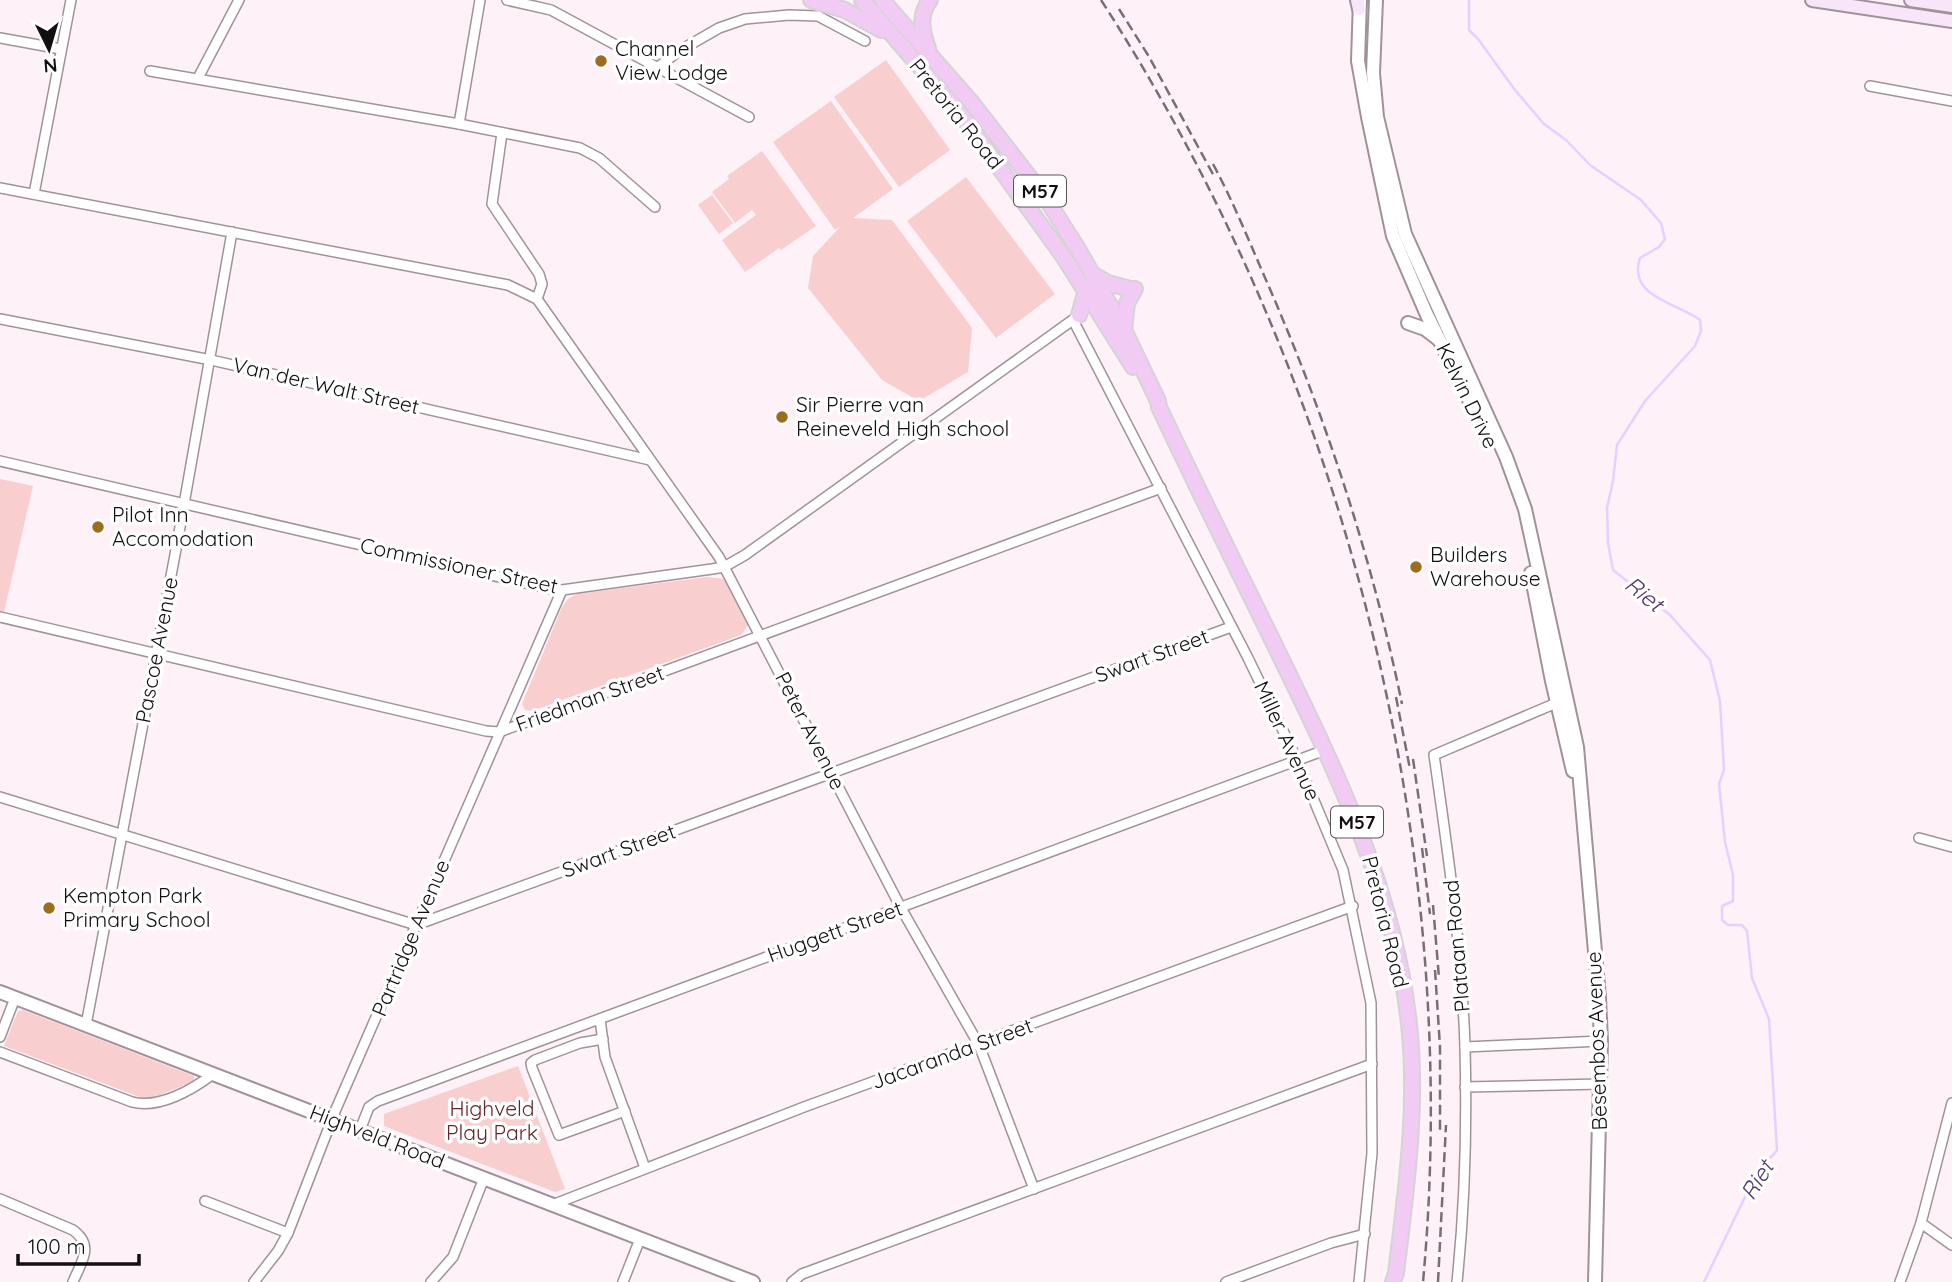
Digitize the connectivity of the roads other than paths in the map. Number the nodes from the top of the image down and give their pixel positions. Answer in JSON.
{"nodes":[{"id":1,"x":71,"y":0,"type":"edge"},
{"id":2,"x":239,"y":0,"type":"edge"},
{"id":3,"x":480,"y":0,"type":"edge"},
{"id":4,"x":507,"y":0,"type":"edge"},
{"id":5,"x":811,"y":0,"type":"edge"},
{"id":6,"x":862,"y":0,"type":"edge"},
{"id":7,"x":882,"y":0,"type":"edge"},
{"id":8,"x":930,"y":0,"type":"edge"},
{"id":9,"x":1376,"y":0,"type":"edge"},
{"id":10,"x":1812,"y":0,"type":"edge"},
{"id":11,"x":1911,"y":0,"type":"edge"},
{"id":12,"x":1358,"y":3,"type":"edge"},
{"id":13,"x":1945,"y":4,"type":"edge"},
{"id":14,"x":1952,"y":21,"type":"edge"},
{"id":15,"x":891,"y":36,"type":"junction"},
{"id":16,"x":0,"y":38,"type":"edge"},
{"id":17,"x":865,"y":41,"type":"dead end"},
{"id":18,"x":61,"y":50,"type":"junction"},
{"id":19,"x":930,"y":56,"type":"junction"},
{"id":20,"x":658,"y":67,"type":"junction"},
{"id":21,"x":150,"y":71,"type":"dead end"},
{"id":22,"x":198,"y":78,"type":"junction"},
{"id":23,"x":1870,"y":86,"type":"dead end"},
{"id":24,"x":1952,"y":101,"type":"edge"},
{"id":25,"x":750,"y":117,"type":"dead end"},
{"id":26,"x":460,"y":124,"type":"junction"},
{"id":27,"x":502,"y":133,"type":"junction"},
{"id":28,"x":0,"y":187,"type":"edge"},
{"id":29,"x":34,"y":194,"type":"junction"},
{"id":30,"x":655,"y":206,"type":"dead end"},
{"id":31,"x":232,"y":232,"type":"junction"},
{"id":32,"x":1093,"y":274,"type":"junction"},
{"id":33,"x":1086,"y":290,"type":"junction"},
{"id":34,"x":537,"y":299,"type":"junction"},
{"id":35,"x":1100,"y":301,"type":"junction"},
{"id":36,"x":1076,"y":317,"type":"junction"},
{"id":37,"x":0,"y":319,"type":"edge"},
{"id":38,"x":1408,"y":323,"type":"dead end"},
{"id":39,"x":1124,"y":330,"type":"junction"},
{"id":40,"x":1439,"y":339,"type":"junction"},
{"id":41,"x":211,"y":359,"type":"junction"},
{"id":42,"x":1159,"y":407,"type":"junction"},
{"id":43,"x":650,"y":460,"type":"junction"},
{"id":44,"x":0,"y":461,"type":"edge"},
{"id":45,"x":1161,"y":488,"type":"junction"},
{"id":46,"x":184,"y":503,"type":"junction"},
{"id":47,"x":724,"y":567,"type":"junction"},
{"id":48,"x":562,"y":590,"type":"junction"},
{"id":49,"x":0,"y":617,"type":"edge"},
{"id":50,"x":1231,"y":627,"type":"junction"},
{"id":51,"x":761,"y":635,"type":"junction"},
{"id":52,"x":156,"y":654,"type":"junction"},
{"id":53,"x":1561,"y":701,"type":"junction"},
{"id":54,"x":499,"y":732,"type":"junction"},
{"id":55,"x":1325,"y":750,"type":"junction"},
{"id":56,"x":1298,"y":762,"type":"junction"},
{"id":57,"x":831,"y":773,"type":"junction"},
{"id":58,"x":0,"y":797,"type":"edge"},
{"id":59,"x":1580,"y":798,"type":"joint"},
{"id":60,"x":122,"y":835,"type":"junction"},
{"id":61,"x":1919,"y":838,"type":"dead end"},
{"id":62,"x":1952,"y":848,"type":"edge"},
{"id":63,"x":1353,"y":906,"type":"junction"},
{"id":64,"x":901,"y":908,"type":"junction"},
{"id":65,"x":416,"y":925,"type":"junction"},
{"id":66,"x":0,"y":992,"type":"edge"},
{"id":67,"x":15,"y":998,"type":"junction"},
{"id":68,"x":600,"y":1019,"type":"junction"},
{"id":69,"x":86,"y":1025,"type":"junction"},
{"id":70,"x":0,"y":1037,"type":"edge"},
{"id":71,"x":603,"y":1038,"type":"junction"},
{"id":72,"x":1601,"y":1041,"type":"junction"},
{"id":73,"x":979,"y":1045,"type":"junction"},
{"id":74,"x":1465,"y":1047,"type":"junction"},
{"id":75,"x":0,"y":1052,"type":"edge"},
{"id":76,"x":1372,"y":1064,"type":"junction"},
{"id":77,"x":212,"y":1074,"type":"junction"},
{"id":78,"x":1601,"y":1084,"type":"junction"},
{"id":79,"x":1465,"y":1087,"type":"junction"},
{"id":80,"x":1952,"y":1103,"type":"edge"},
{"id":81,"x":625,"y":1111,"type":"junction"},
{"id":82,"x":332,"y":1119,"type":"junction"},
{"id":83,"x":360,"y":1130,"type":"junction"},
{"id":84,"x":645,"y":1168,"type":"junction"},
{"id":85,"x":484,"y":1178,"type":"junction"},
{"id":86,"x":1034,"y":1189,"type":"junction"},
{"id":87,"x":0,"y":1199,"type":"edge"},
{"id":88,"x":205,"y":1201,"type":"dead end"},
{"id":89,"x":552,"y":1205,"type":"junction"},
{"id":90,"x":1920,"y":1223,"type":"junction"},
{"id":91,"x":288,"y":1233,"type":"junction"},
{"id":92,"x":1364,"y":1234,"type":"junction"},
{"id":93,"x":640,"y":1239,"type":"junction"},
{"id":94,"x":1952,"y":1245,"type":"edge"},
{"id":95,"x":1396,"y":1279,"type":"edge"},
{"id":96,"x":73,"y":1282,"type":"edge"},
{"id":97,"x":254,"y":1282,"type":"edge"},
{"id":98,"x":431,"y":1282,"type":"edge"},
{"id":99,"x":623,"y":1282,"type":"edge"},
{"id":100,"x":753,"y":1282,"type":"edge"},
{"id":101,"x":792,"y":1282,"type":"edge"},
{"id":102,"x":1227,"y":1282,"type":"edge"},
{"id":103,"x":1359,"y":1282,"type":"edge"},
{"id":104,"x":1457,"y":1282,"type":"edge"},
{"id":105,"x":1595,"y":1282,"type":"edge"},
{"id":106,"x":1900,"y":1282,"type":"edge"}],
"edges":[{"from":1,"to":18,"type":"street"},
{"from":2,"to":22,"type":"street"},
{"from":3,"to":26,"type":"street"},
{"from":4,"to":20,"type":"street"},
{"from":5,"to":15,"type":"main road"},
{"from":6,"to":15,"type":"main road","name":"Pretoria Road","number":"M57"},
{"from":7,"to":19,"type":"main road","name":"Pretoria Road","number":"M57"},
{"from":8,"to":19,"type":"main road"},
{"from":9,"to":53,"type":"street","name":"Kelvin Drive"},
{"from":10,"to":14,"type":"main road"},
{"from":11,"to":13,"type":"main road"},
{"from":12,"to":40,"type":"street","name":"Kelvin Drive"},
{"from":15,"to":33,"type":"main road","name":"Pretoria Road","number":"M57"},
{"from":16,"to":18,"type":"street"},
{"from":17,"to":20,"type":"street"},
{"from":18,"to":29,"type":"street"},
{"from":19,"to":32,"type":"main road","name":"Pretoria Road","number":"M57"},
{"from":20,"to":25,"type":"street"},
{"from":21,"to":22,"type":"street"},
{"from":22,"to":26,"type":"street"},
{"from":23,"to":24,"type":"street"},
{"from":26,"to":27,"type":"street"},
{"from":27,"to":30,"type":"street"},
{"from":27,"to":34,"type":"street"},
{"from":28,"to":29,"type":"street"},
{"from":29,"to":31,"type":"street"},
{"from":31,"to":34,"type":"street"},
{"from":31,"to":41,"type":"street","name":"Pascoe Avenue"},
{"from":32,"to":35,"type":"main road","name":"Pretoria Road","number":"M57"},
{"from":32,"to":39,"type":"main road"},
{"from":33,"to":35,"type":"main road","name":"Pretoria Road","number":"M57"},
{"from":33,"to":36,"type":"main road"},
{"from":34,"to":43,"type":"street","name":"Peter Avenue"},
{"from":35,"to":36,"type":"street","name":"Commissioner Street"},
{"from":35,"to":39,"type":"main road","name":"Pretoria Road","number":"M57"},
{"from":35,"to":42,"type":"main road","name":"Pretoria Road","number":"M57"},
{"from":36,"to":45,"type":"street","name":"Miller Avenue","number":"M57"},
{"from":36,"to":47,"type":"street","name":"Commissioner Street"},
{"from":37,"to":41,"type":"street","name":"Van der Walt Street"},
{"from":38,"to":40,"type":"street"},
{"from":39,"to":42,"type":"main road","name":"Pretoria Road","number":"M57"},
{"from":40,"to":53,"type":"street","name":"Kelvin Drive"},
{"from":41,"to":43,"type":"street","name":"Van der Walt Street"},
{"from":41,"to":46,"type":"street","name":"Pascoe Avenue"},
{"from":42,"to":55,"type":"main road","name":"Pretoria Road","number":"M57"},
{"from":43,"to":47,"type":"street","name":"Peter Avenue"},
{"from":44,"to":46,"type":"street","name":"Commissioner Street"},
{"from":45,"to":50,"type":"street","name":"Miller Avenue","number":"M57"},
{"from":45,"to":51,"type":"street","name":"Friedman Street"},
{"from":46,"to":48,"type":"street","name":"Commissioner Street"},
{"from":46,"to":52,"type":"street","name":"Pascoe Avenue"},
{"from":47,"to":48,"type":"street","name":"Commissioner Street"},
{"from":47,"to":51,"type":"street","name":"Peter Avenue"},
{"from":48,"to":54,"type":"street","name":"Partridge Avenue"},
{"from":49,"to":52,"type":"street","name":"Friedman Street"},
{"from":50,"to":56,"type":"street","name":"Miller Avenue","number":"M57"},
{"from":50,"to":57,"type":"street","name":"Swart Street"},
{"from":51,"to":54,"type":"street","name":"Friedman Street"},
{"from":51,"to":57,"type":"street","name":"Peter Avenue"},
{"from":52,"to":54,"type":"street","name":"Friedman Street"},
{"from":52,"to":60,"type":"street","name":"Pascoe Avenue"},
{"from":53,"to":59,"type":"street","name":"Kelvin Drive"},
{"from":53,"to":74,"type":"street","name":"Plataan Road"},
{"from":54,"to":65,"type":"street","name":"Partridge Avenue"},
{"from":55,"to":56,"type":"street","name":"Huggett Street"},
{"from":55,"to":95,"type":"main road","name":"Pretoria Road","number":"M57"},
{"from":56,"to":63,"type":"street","name":"Miller Avenue","number":"M57"},
{"from":56,"to":64,"type":"street","name":"Huggett Street"},
{"from":57,"to":64,"type":"street","name":"Peter Avenue"},
{"from":57,"to":65,"type":"street","name":"Swart Street"},
{"from":58,"to":60,"type":"street"},
{"from":59,"to":72,"type":"street","name":"Besembos Avenue"},
{"from":60,"to":65,"type":"street"},
{"from":60,"to":69,"type":"street","name":"Pascoe Avenue"},
{"from":61,"to":62,"type":"street"},
{"from":63,"to":73,"type":"street","name":"Jacaranda Street"},
{"from":63,"to":76,"type":"street","name":"Miller Avenue","number":"M57"},
{"from":64,"to":68,"type":"street","name":"Huggett Street"},
{"from":64,"to":73,"type":"street","name":"Peter Avenue"},
{"from":65,"to":82,"type":"street","name":"Partridge Avenue"},
{"from":66,"to":67,"type":"street","name":"Highveld Road"},
{"from":67,"to":69,"type":"street","name":"Highveld Road"},
{"from":67,"to":70,"type":"street"},
{"from":68,"to":71,"type":"street"},
{"from":68,"to":83,"type":"street","name":"Huggett Street"},
{"from":69,"to":77,"type":"street","name":"Highveld Road"},
{"from":71,"to":81,"type":"street"},
{"from":71,"to":81,"type":"street"},
{"from":72,"to":74,"type":"street"},
{"from":72,"to":78,"type":"street","name":"Besembos Avenue"},
{"from":73,"to":84,"type":"street","name":"Jacaranda Street"},
{"from":73,"to":86,"type":"street","name":"Peter Avenue"},
{"from":74,"to":79,"type":"street","name":"Plataan Road"},
{"from":75,"to":77,"type":"street"},
{"from":76,"to":86,"type":"street"},
{"from":76,"to":92,"type":"street","name":"Miller Avenue","number":"M57"},
{"from":77,"to":82,"type":"street","name":"Highveld Road"},
{"from":78,"to":79,"type":"street"},
{"from":78,"to":105,"type":"street","name":"Besembos Avenue"},
{"from":79,"to":104,"type":"street","name":"Plataan Road"},
{"from":80,"to":90,"type":"street"},
{"from":81,"to":84,"type":"street"},
{"from":82,"to":83,"type":"street","name":"Highveld Road"},
{"from":82,"to":91,"type":"street","name":"Partridge Avenue"},
{"from":83,"to":85,"type":"street","name":"Highveld Road"},
{"from":84,"to":89,"type":"street","name":"Jacaranda Street"},
{"from":85,"to":89,"type":"street","name":"Highveld Road"},
{"from":85,"to":98,"type":"street"},
{"from":86,"to":101,"type":"street"},
{"from":87,"to":96,"type":"street"},
{"from":88,"to":91,"type":"street"},
{"from":89,"to":93,"type":"street","name":"Highveld Road"},
{"from":90,"to":94,"type":"street"},
{"from":90,"to":106,"type":"street"},
{"from":91,"to":97,"type":"street","name":"Partridge Avenue"},
{"from":92,"to":102,"type":"street"},
{"from":92,"to":103,"type":"street","name":"Miller Avenue","number":"M57"},
{"from":93,"to":99,"type":"street"},
{"from":93,"to":100,"type":"street","name":"Highveld Road"}]}
